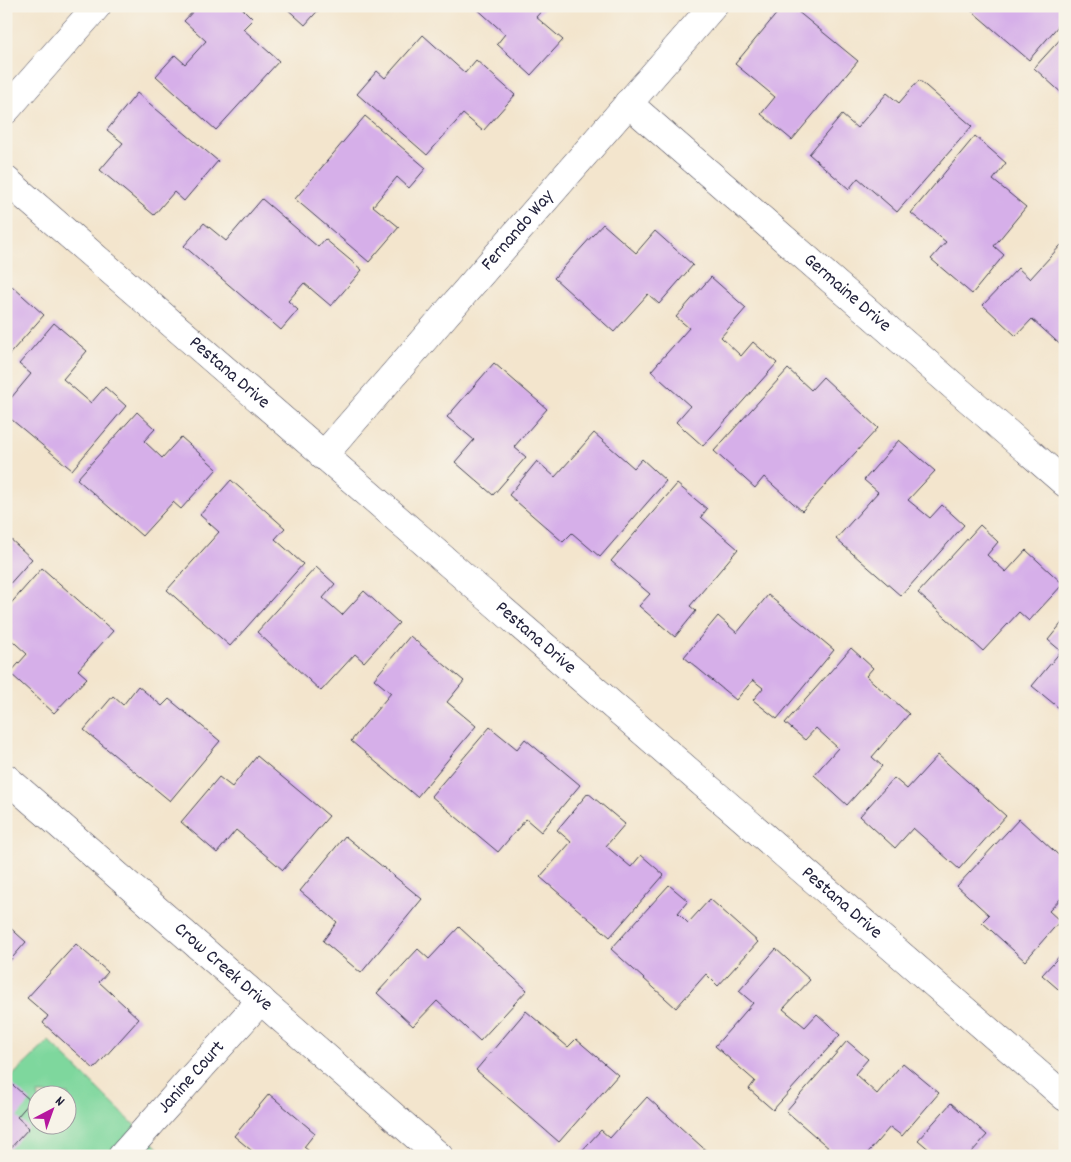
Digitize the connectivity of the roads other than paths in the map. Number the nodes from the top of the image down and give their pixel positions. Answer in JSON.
{"nodes":[{"id":1,"x":97,"y":6,"type":"edge"},
{"id":2,"x":713,"y":6,"type":"edge"},
{"id":3,"x":628,"y":103,"type":"junction"},
{"id":4,"x":6,"y":110,"type":"edge"},
{"id":5,"x":6,"y":180,"type":"edge"},
{"id":6,"x":323,"y":456,"type":"junction"},
{"id":7,"x":1065,"y":484,"type":"edge"},
{"id":8,"x":6,"y":778,"type":"edge"},
{"id":9,"x":262,"y":1000,"type":"junction"},
{"id":10,"x":1065,"y":1097,"type":"edge"},
{"id":11,"x":122,"y":1156,"type":"edge"},
{"id":12,"x":439,"y":1156,"type":"edge"}],
"edges":[{"from":1,"to":4,"type":"street"},
{"from":2,"to":3,"type":"street","name":"Fernando Way"},
{"from":3,"to":6,"type":"street","name":"Fernando Way"},
{"from":3,"to":7,"type":"street","name":"Germaine Drive"},
{"from":5,"to":6,"type":"street","name":"Pestana Drive"},
{"from":6,"to":10,"type":"street","name":"Pestana Drive"},
{"from":8,"to":9,"type":"street","name":"Crow Creek Drive"},
{"from":9,"to":11,"type":"street","name":"Janine Court"},
{"from":9,"to":12,"type":"street","name":"Crow Creek Drive"}]}
